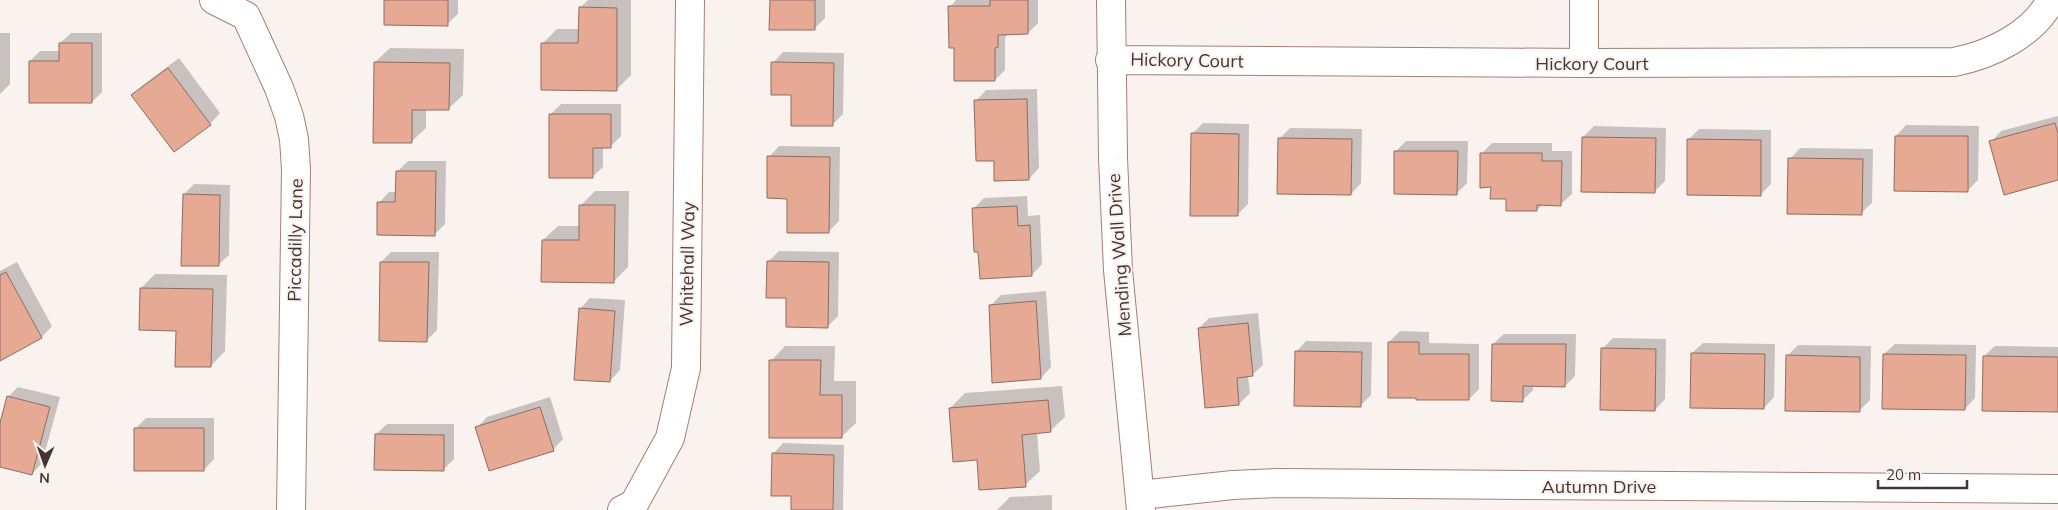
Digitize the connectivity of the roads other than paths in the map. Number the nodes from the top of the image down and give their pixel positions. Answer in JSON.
{"nodes":[{"id":1,"x":214,"y":0,"type":"edge"},
{"id":2,"x":690,"y":0,"type":"edge"},
{"id":3,"x":1111,"y":0,"type":"edge"},
{"id":4,"x":1584,"y":0,"type":"edge"},
{"id":5,"x":2052,"y":0,"type":"edge"},
{"id":6,"x":1110,"y":60,"type":"junction"},
{"id":7,"x":1584,"y":63,"type":"junction"},
{"id":8,"x":2058,"y":489,"type":"edge"},
{"id":9,"x":1141,"y":502,"type":"edge"},
{"id":10,"x":291,"y":510,"type":"edge"},
{"id":11,"x":622,"y":510,"type":"edge"}],
"edges":[{"from":1,"to":10,"type":"street","name":"Piccadilly Lane"},
{"from":2,"to":11,"type":"street","name":"Whitehall Way"},
{"from":3,"to":6,"type":"street","name":"Mending Wall Drive"},
{"from":4,"to":7,"type":"street"},
{"from":5,"to":7,"type":"street","name":"Hickory Court"},
{"from":6,"to":7,"type":"street","name":"Hickory Court"},
{"from":6,"to":9,"type":"street","name":"Mending Wall Drive"},
{"from":8,"to":9,"type":"street","name":"Autumn Drive"}]}
